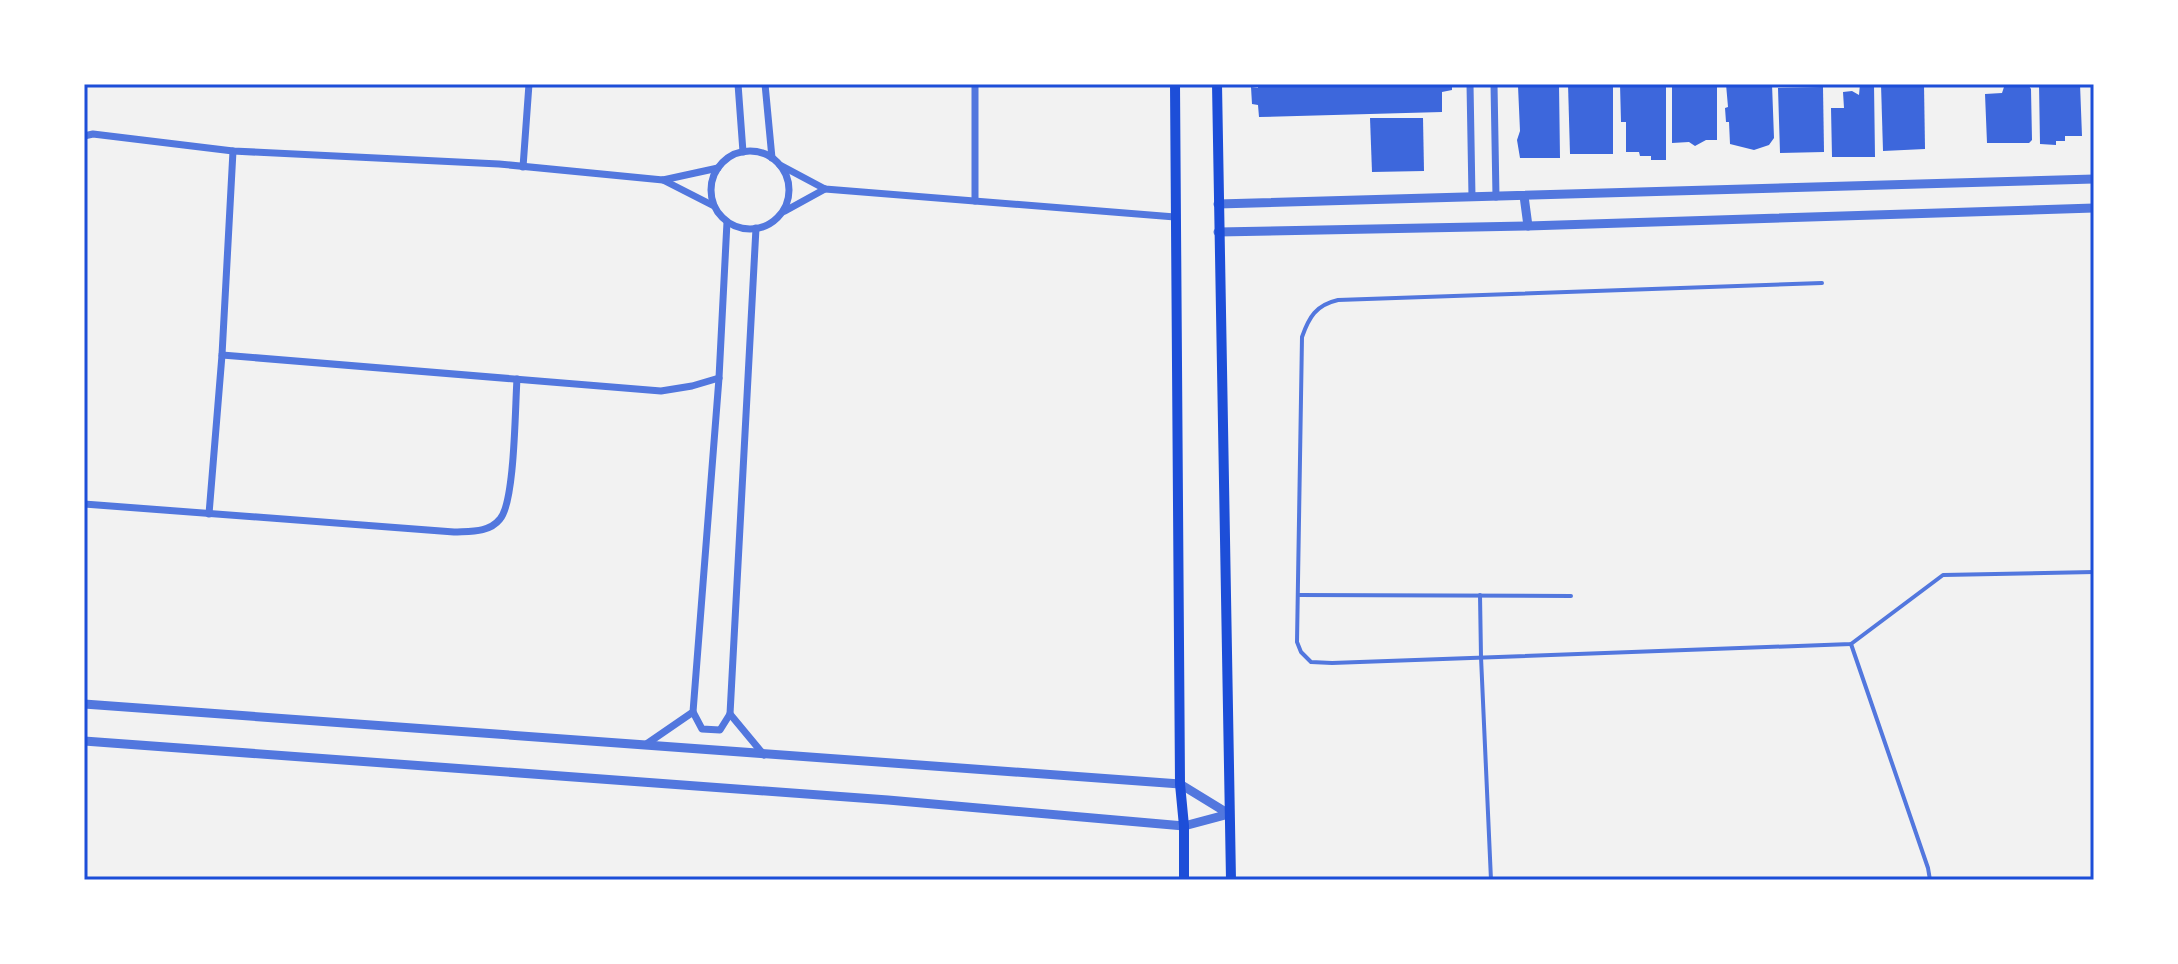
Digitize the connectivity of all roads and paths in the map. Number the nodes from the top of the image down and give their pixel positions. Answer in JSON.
{"nodes":[{"id":1,"x":529,"y":84,"type":"edge"},
{"id":2,"x":738,"y":84,"type":"edge"},
{"id":3,"x":765,"y":84,"type":"edge"},
{"id":4,"x":975,"y":84,"type":"edge"},
{"id":5,"x":1175,"y":84,"type":"edge"},
{"id":6,"x":1217,"y":84,"type":"edge"},
{"id":7,"x":1470,"y":84,"type":"edge"},
{"id":8,"x":1494,"y":84,"type":"edge"},
{"id":9,"x":84,"y":129,"type":"edge"},
{"id":10,"x":88,"y":135,"type":"edge"},
{"id":11,"x":233,"y":151,"type":"junction"},
{"id":12,"x":743,"y":152,"type":"junction"},
{"id":13,"x":772,"y":158,"type":"junction"},
{"id":14,"x":780,"y":165,"type":"junction"},
{"id":15,"x":523,"y":167,"type":"junction"},
{"id":16,"x":718,"y":168,"type":"junction"},
{"id":17,"x":2094,"y":179,"type":"edge"},
{"id":18,"x":663,"y":180,"type":"junction"},
{"id":19,"x":825,"y":189,"type":"junction"},
{"id":20,"x":1524,"y":196,"type":"junction"},
{"id":21,"x":1472,"y":197,"type":"junction"},
{"id":22,"x":1496,"y":197,"type":"junction"},
{"id":23,"x":975,"y":201,"type":"junction"},
{"id":24,"x":1218,"y":204,"type":"junction"},
{"id":25,"x":714,"y":206,"type":"junction"},
{"id":26,"x":2094,"y":208,"type":"edge"},
{"id":27,"x":782,"y":213,"type":"junction"},
{"id":28,"x":1175,"y":217,"type":"junction"},
{"id":29,"x":727,"y":222,"type":"junction"},
{"id":30,"x":1528,"y":226,"type":"junction"},
{"id":31,"x":756,"y":228,"type":"junction"},
{"id":32,"x":1218,"y":232,"type":"junction"},
{"id":33,"x":1822,"y":283,"type":"dead end"},
{"id":34,"x":222,"y":355,"type":"junction"},
{"id":35,"x":719,"y":378,"type":"junction"},
{"id":36,"x":517,"y":379,"type":"junction"},
{"id":37,"x":84,"y":504,"type":"edge"},
{"id":38,"x":209,"y":514,"type":"junction"},
{"id":39,"x":2094,"y":572,"type":"edge"},
{"id":40,"x":1298,"y":595,"type":"junction"},
{"id":41,"x":1480,"y":595,"type":"junction"},
{"id":42,"x":1571,"y":596,"type":"dead end"},
{"id":43,"x":1851,"y":644,"type":"junction"},
{"id":44,"x":1481,"y":657,"type":"junction"},
{"id":45,"x":84,"y":704,"type":"edge"},
{"id":46,"x":693,"y":712,"type":"junction"},
{"id":47,"x":730,"y":714,"type":"junction"},
{"id":48,"x":84,"y":741,"type":"edge"},
{"id":49,"x":643,"y":746,"type":"junction"},
{"id":50,"x":764,"y":755,"type":"junction"},
{"id":51,"x":1180,"y":784,"type":"junction"},
{"id":52,"x":1229,"y":814,"type":"junction"},
{"id":53,"x":1184,"y":826,"type":"junction"},
{"id":54,"x":1184,"y":880,"type":"edge"},
{"id":55,"x":1231,"y":880,"type":"edge"},
{"id":56,"x":1491,"y":880,"type":"edge"},
{"id":57,"x":1930,"y":880,"type":"edge"}],
"edges":[{"from":1,"to":15,"type":"street"},
{"from":2,"to":12,"type":"street"},
{"from":3,"to":13,"type":"street"},
{"from":4,"to":23,"type":"street"},
{"from":5,"to":28,"type":"main road"},
{"from":6,"to":24,"type":"main road"},
{"from":7,"to":21,"type":"street"},
{"from":8,"to":22,"type":"street"},
{"from":9,"to":10,"type":"street"},
{"from":10,"to":11,"type":"street"},
{"from":11,"to":15,"type":"street"},
{"from":11,"to":34,"type":"street"},
{"from":12,"to":13,"type":"street"},
{"from":12,"to":16,"type":"street"},
{"from":13,"to":14,"type":"street"},
{"from":14,"to":19,"type":"street"},
{"from":14,"to":27,"type":"street"},
{"from":15,"to":18,"type":"street"},
{"from":16,"to":18,"type":"street"},
{"from":16,"to":25,"type":"street"},
{"from":17,"to":20,"type":"street"},
{"from":18,"to":25,"type":"street"},
{"from":19,"to":23,"type":"street"},
{"from":19,"to":27,"type":"street"},
{"from":20,"to":22,"type":"street"},
{"from":20,"to":30,"type":"street"},
{"from":21,"to":22,"type":"street"},
{"from":21,"to":24,"type":"street"},
{"from":23,"to":28,"type":"street"},
{"from":24,"to":32,"type":"main road"},
{"from":25,"to":29,"type":"street"},
{"from":26,"to":30,"type":"street"},
{"from":27,"to":31,"type":"street"},
{"from":28,"to":51,"type":"main road"},
{"from":29,"to":31,"type":"street"},
{"from":29,"to":35,"type":"street"},
{"from":30,"to":32,"type":"street"},
{"from":31,"to":47,"type":"street"},
{"from":32,"to":52,"type":"main road"},
{"from":33,"to":40,"type":"lane"},
{"from":34,"to":36,"type":"street"},
{"from":34,"to":38,"type":"street"},
{"from":35,"to":36,"type":"street"},
{"from":35,"to":46,"type":"street"},
{"from":36,"to":38,"type":"street"},
{"from":37,"to":38,"type":"street"},
{"from":39,"to":43,"type":"lane"},
{"from":40,"to":41,"type":"lane"},
{"from":40,"to":44,"type":"lane"},
{"from":41,"to":42,"type":"lane"},
{"from":41,"to":44,"type":"lane"},
{"from":43,"to":44,"type":"lane"},
{"from":43,"to":57,"type":"lane"},
{"from":44,"to":56,"type":"lane"},
{"from":45,"to":49,"type":"street"},
{"from":46,"to":47,"type":"street"},
{"from":46,"to":49,"type":"street"},
{"from":47,"to":50,"type":"street"},
{"from":48,"to":53,"type":"street"},
{"from":49,"to":50,"type":"street"},
{"from":50,"to":51,"type":"street"},
{"from":51,"to":52,"type":"street"},
{"from":51,"to":53,"type":"main road"},
{"from":52,"to":53,"type":"street"},
{"from":52,"to":55,"type":"main road"},
{"from":53,"to":54,"type":"main road"}]}
